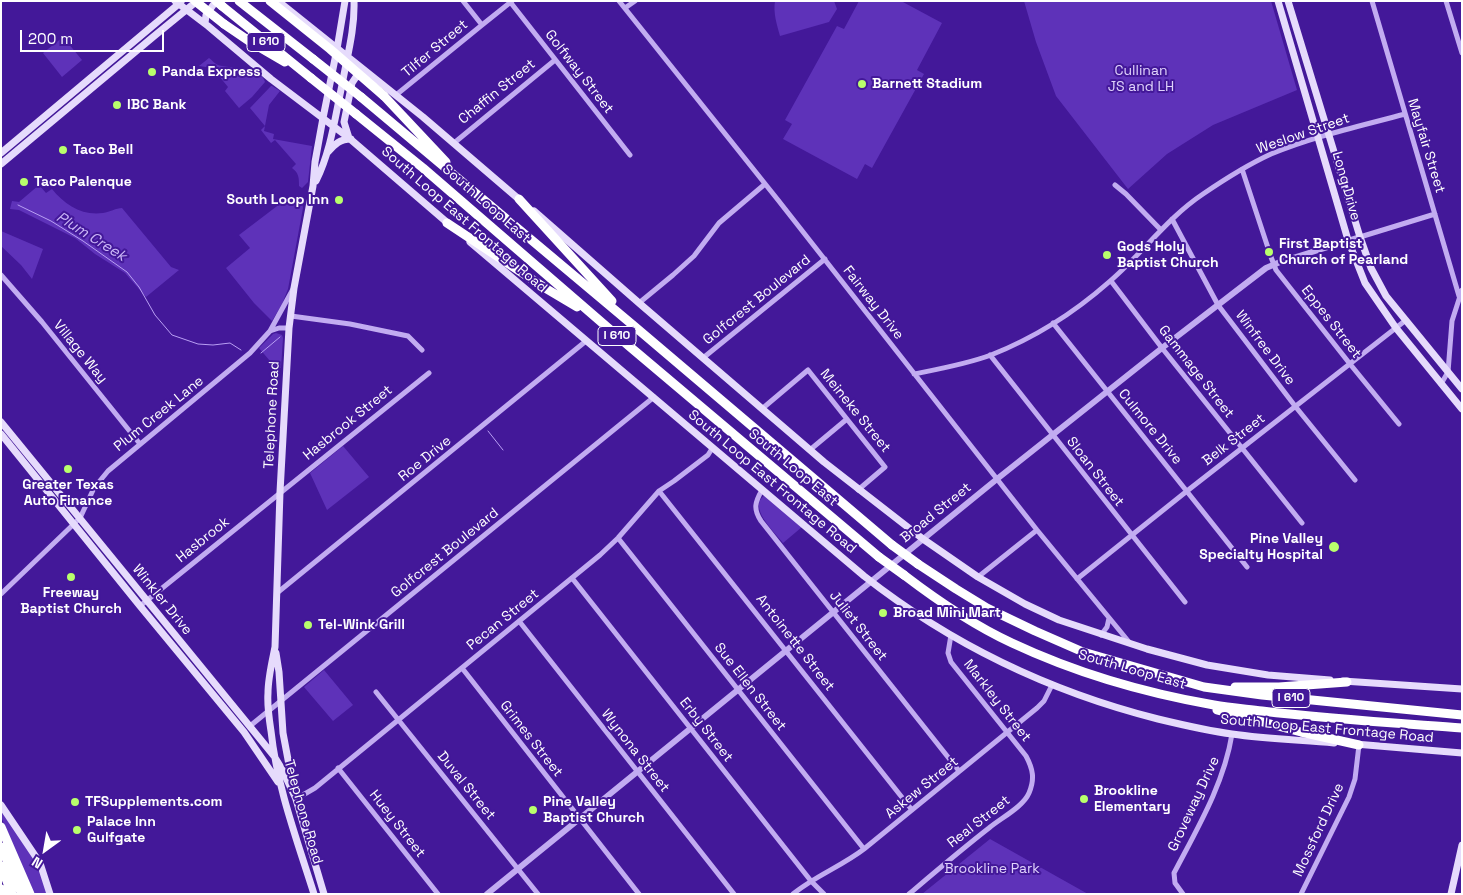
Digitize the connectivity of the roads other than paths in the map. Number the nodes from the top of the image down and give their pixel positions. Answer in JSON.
{"nodes":[{"id":1,"x":196,"y":1,"type":"edge"},
{"id":2,"x":239,"y":1,"type":"edge"},
{"id":3,"x":270,"y":1,"type":"edge"},
{"id":4,"x":278,"y":1,"type":"edge"},
{"id":5,"x":345,"y":1,"type":"edge"},
{"id":6,"x":354,"y":1,"type":"edge"},
{"id":7,"x":463,"y":1,"type":"edge"},
{"id":8,"x":619,"y":1,"type":"edge"},
{"id":9,"x":634,"y":1,"type":"edge"},
{"id":10,"x":1278,"y":1,"type":"edge"},
{"id":11,"x":1288,"y":1,"type":"edge"},
{"id":12,"x":1372,"y":1,"type":"edge"},
{"id":13,"x":1446,"y":1,"type":"edge"},
{"id":14,"x":179,"y":2,"type":"edge"},
{"id":15,"x":512,"y":2,"type":"edge"},
{"id":16,"x":218,"y":3,"type":"edge"},
{"id":17,"x":625,"y":8,"type":"junction"},
{"id":18,"x":186,"y":10,"type":"junction"},
{"id":19,"x":205,"y":23,"type":"junction"},
{"id":20,"x":482,"y":25,"type":"junction"},
{"id":21,"x":1296,"y":25,"type":"junction"},
{"id":22,"x":1286,"y":28,"type":"junction"},
{"id":23,"x":337,"y":49,"type":"junction"},
{"id":24,"x":1462,"y":53,"type":"edge"},
{"id":25,"x":348,"y":57,"type":"junction"},
{"id":26,"x":556,"y":60,"type":"junction"},
{"id":27,"x":370,"y":75,"type":"junction"},
{"id":28,"x":311,"y":78,"type":"junction"},
{"id":29,"x":1313,"y":83,"type":"junction"},
{"id":30,"x":1303,"y":86,"type":"junction"},
{"id":31,"x":396,"y":95,"type":"junction"},
{"id":32,"x":1405,"y":114,"type":"junction"},
{"id":33,"x":323,"y":118,"type":"junction"},
{"id":34,"x":333,"y":126,"type":"junction"},
{"id":35,"x":1329,"y":135,"type":"junction"},
{"id":36,"x":18,"y":138,"type":"junction"},
{"id":37,"x":1319,"y":138,"type":"junction"},
{"id":38,"x":350,"y":139,"type":"junction"},
{"id":39,"x":454,"y":143,"type":"junction"},
{"id":40,"x":24,"y":144,"type":"junction"},
{"id":41,"x":1,"y":153,"type":"edge"},
{"id":42,"x":630,"y":155,"type":"dead end"},
{"id":43,"x":325,"y":157,"type":"junction"},
{"id":44,"x":1,"y":164,"type":"edge"},
{"id":45,"x":1242,"y":169,"type":"junction"},
{"id":46,"x":765,"y":184,"type":"junction"},
{"id":47,"x":1115,"y":185,"type":"dead end"},
{"id":48,"x":313,"y":186,"type":"junction"},
{"id":49,"x":468,"y":186,"type":"junction"},
{"id":50,"x":1346,"y":190,"type":"junction"},
{"id":51,"x":1334,"y":192,"type":"junction"},
{"id":52,"x":519,"y":199,"type":"junction"},
{"id":53,"x":1435,"y":214,"type":"junction"},
{"id":54,"x":1172,"y":219,"type":"junction"},
{"id":55,"x":447,"y":222,"type":"junction"},
{"id":56,"x":1161,"y":230,"type":"junction"},
{"id":57,"x":1360,"y":237,"type":"junction"},
{"id":58,"x":1348,"y":240,"type":"junction"},
{"id":59,"x":825,"y":259,"type":"junction"},
{"id":60,"x":1273,"y":265,"type":"junction"},
{"id":61,"x":1,"y":275,"type":"edge"},
{"id":62,"x":1110,"y":281,"type":"junction"},
{"id":63,"x":294,"y":288,"type":"junction"},
{"id":64,"x":1461,"y":293,"type":"edge"},
{"id":65,"x":639,"y":303,"type":"junction"},
{"id":66,"x":1218,"y":305,"type":"junction"},
{"id":67,"x":291,"y":316,"type":"junction"},
{"id":68,"x":1406,"y":320,"type":"junction"},
{"id":69,"x":600,"y":321,"type":"junction"},
{"id":70,"x":1053,"y":322,"type":"junction"},
{"id":71,"x":634,"y":326,"type":"junction"},
{"id":72,"x":289,"y":328,"type":"junction"},
{"id":73,"x":1396,"y":328,"type":"junction"},
{"id":74,"x":270,"y":331,"type":"junction"},
{"id":75,"x":586,"y":341,"type":"junction"},
{"id":76,"x":1162,"y":348,"type":"junction"},
{"id":77,"x":422,"y":350,"type":"dead end"},
{"id":78,"x":990,"y":355,"type":"junction"},
{"id":79,"x":703,"y":358,"type":"junction"},
{"id":80,"x":1350,"y":364,"type":"junction"},
{"id":81,"x":1448,"y":372,"type":"junction"},
{"id":82,"x":429,"y":373,"type":"dead end"},
{"id":83,"x":914,"y":374,"type":"junction"},
{"id":84,"x":1441,"y":384,"type":"junction"},
{"id":85,"x":1462,"y":389,"type":"edge"},
{"id":86,"x":1107,"y":392,"type":"junction"},
{"id":87,"x":654,"y":398,"type":"junction"},
{"id":88,"x":1295,"y":406,"type":"junction"},
{"id":89,"x":763,"y":408,"type":"junction"},
{"id":90,"x":1462,"y":408,"type":"edge"},
{"id":91,"x":847,"y":419,"type":"junction"},
{"id":92,"x":1,"y":422,"type":"edge"},
{"id":93,"x":1399,"y":424,"type":"dead end"},
{"id":94,"x":1,"y":434,"type":"edge"},
{"id":95,"x":1052,"y":436,"type":"junction"},
{"id":96,"x":140,"y":444,"type":"junction"},
{"id":97,"x":713,"y":447,"type":"junction"},
{"id":98,"x":1241,"y":448,"type":"junction"},
{"id":99,"x":811,"y":449,"type":"junction"},
{"id":100,"x":21,"y":452,"type":"junction"},
{"id":101,"x":997,"y":479,"type":"junction"},
{"id":102,"x":1355,"y":480,"type":"dead end"},
{"id":103,"x":762,"y":490,"type":"junction"},
{"id":104,"x":858,"y":490,"type":"junction"},
{"id":105,"x":659,"y":491,"type":"junction"},
{"id":106,"x":1187,"y":491,"type":"junction"},
{"id":107,"x":280,"y":492,"type":"junction"},
{"id":108,"x":77,"y":521,"type":"junction"},
{"id":109,"x":1302,"y":524,"type":"dead end"},
{"id":110,"x":1037,"y":530,"type":"junction"},
{"id":111,"x":1132,"y":536,"type":"junction"},
{"id":112,"x":618,"y":538,"type":"junction"},
{"id":113,"x":923,"y":539,"type":"junction"},
{"id":114,"x":1247,"y":567,"type":"dead end"},
{"id":115,"x":978,"y":577,"type":"junction"},
{"id":116,"x":572,"y":578,"type":"junction"},
{"id":117,"x":1077,"y":579,"type":"junction"},
{"id":118,"x":871,"y":582,"type":"junction"},
{"id":119,"x":277,"y":593,"type":"junction"},
{"id":120,"x":1,"y":594,"type":"edge"},
{"id":121,"x":146,"y":600,"type":"junction"},
{"id":122,"x":1184,"y":602,"type":"dead end"},
{"id":123,"x":140,"y":606,"type":"junction"},
{"id":124,"x":834,"y":613,"type":"junction"},
{"id":125,"x":1109,"y":618,"type":"junction"},
{"id":126,"x":519,"y":621,"type":"junction"},
{"id":127,"x":1101,"y":634,"type":"junction"},
{"id":128,"x":951,"y":635,"type":"junction"},
{"id":129,"x":1131,"y":644,"type":"junction"},
{"id":130,"x":184,"y":646,"type":"junction"},
{"id":131,"x":275,"y":648,"type":"junction"},
{"id":132,"x":177,"y":651,"type":"junction"},
{"id":133,"x":786,"y":651,"type":"junction"},
{"id":134,"x":462,"y":668,"type":"junction"},
{"id":135,"x":1347,"y":682,"type":"junction"},
{"id":136,"x":1052,"y":685,"type":"junction"},
{"id":137,"x":217,"y":686,"type":"junction"},
{"id":138,"x":1204,"y":687,"type":"junction"},
{"id":139,"x":1462,"y":689,"type":"edge"},
{"id":140,"x":210,"y":691,"type":"junction"},
{"id":141,"x":738,"y":691,"type":"junction"},
{"id":142,"x":376,"y":692,"type":"dead end"},
{"id":143,"x":1172,"y":696,"type":"junction"},
{"id":144,"x":280,"y":703,"type":"junction"},
{"id":145,"x":268,"y":712,"type":"junction"},
{"id":146,"x":1462,"y":715,"type":"edge"},
{"id":147,"x":399,"y":719,"type":"junction"},
{"id":148,"x":250,"y":726,"type":"junction"},
{"id":149,"x":1462,"y":728,"type":"edge"},
{"id":150,"x":691,"y":729,"type":"junction"},
{"id":151,"x":244,"y":732,"type":"junction"},
{"id":152,"x":1008,"y":732,"type":"junction"},
{"id":153,"x":1232,"y":734,"type":"junction"},
{"id":154,"x":1359,"y":745,"type":"junction"},
{"id":155,"x":1462,"y":753,"type":"edge"},
{"id":156,"x":274,"y":756,"type":"junction"},
{"id":157,"x":338,"y":768,"type":"junction"},
{"id":158,"x":960,"y":771,"type":"junction"},
{"id":159,"x":637,"y":772,"type":"junction"},
{"id":160,"x":1033,"y":782,"type":"joint"},
{"id":161,"x":281,"y":786,"type":"junction"},
{"id":162,"x":296,"y":799,"type":"junction"},
{"id":163,"x":1,"y":805,"type":"edge"},
{"id":164,"x":912,"y":810,"type":"junction"},
{"id":165,"x":580,"y":819,"type":"junction"},
{"id":166,"x":3,"y":831,"type":"edge"},
{"id":167,"x":1462,"y":846,"type":"edge"},
{"id":168,"x":1,"y":847,"type":"edge"},
{"id":169,"x":864,"y":849,"type":"junction"},
{"id":170,"x":1,"y":866,"type":"edge"},
{"id":171,"x":518,"y":869,"type":"junction"},
{"id":172,"x":811,"y":881,"type":"junction"},
{"id":173,"x":1,"y":889,"type":"edge"},
{"id":174,"x":3,"y":894,"type":"edge"},
{"id":175,"x":12,"y":894,"type":"edge"},
{"id":176,"x":22,"y":894,"type":"edge"},
{"id":177,"x":30,"y":894,"type":"edge"},
{"id":178,"x":50,"y":894,"type":"edge"},
{"id":179,"x":314,"y":894,"type":"edge"},
{"id":180,"x":324,"y":894,"type":"edge"},
{"id":181,"x":438,"y":894,"type":"edge"},
{"id":182,"x":487,"y":894,"type":"edge"},
{"id":183,"x":538,"y":894,"type":"edge"},
{"id":184,"x":639,"y":894,"type":"edge"},
{"id":185,"x":734,"y":894,"type":"edge"},
{"id":186,"x":793,"y":894,"type":"edge"},
{"id":187,"x":824,"y":894,"type":"edge"},
{"id":188,"x":909,"y":894,"type":"edge"},
{"id":189,"x":1183,"y":894,"type":"edge"},
{"id":190,"x":1301,"y":894,"type":"edge"},
{"id":191,"x":1451,"y":894,"type":"edge"}],
"edges":[{"from":1,"to":18,"type":"main road"},
{"from":1,"to":28,"type":"highway","bridge":true},
{"from":2,"to":49,"type":"highway","name":"South Loop East","number":"I 610","bridge":true},
{"from":3,"to":49,"type":"highway","bridge":true},
{"from":4,"to":23,"type":"main road"},
{"from":5,"to":23,"type":"main road","name":"Telephone Road"},
{"from":6,"to":25,"type":"main road","name":"Telephone Road"},
{"from":7,"to":20,"type":"street"},
{"from":8,"to":17,"type":"street","name":"Fairway Drive"},
{"from":9,"to":17,"type":"street"},
{"from":10,"to":22,"type":"main road","name":"Long Drive"},
{"from":11,"to":21,"type":"main road","name":"Long Drive"},
{"from":12,"to":32,"type":"street","name":"Mayfair Street"},
{"from":13,"to":24,"type":"street"},
{"from":14,"to":18,"type":"main road","name":"South Loop East Frontage Road"},
{"from":14,"to":36,"type":"main road"},
{"from":15,"to":20,"type":"street","name":"Tilfer Street"},
{"from":15,"to":26,"type":"street","name":"Golfway Street"},
{"from":16,"to":19,"type":"main road"},
{"from":16,"to":28,"type":"highway","name":"South Loop East","number":"I 610"},
{"from":17,"to":46,"type":"street","name":"Fairway Drive"},
{"from":18,"to":19,"type":"main road","name":"South Loop East Frontage Road"},
{"from":18,"to":40,"type":"main road"},
{"from":19,"to":33,"type":"main road","name":"South Loop East Frontage Road"},
{"from":20,"to":31,"type":"street","name":"Tilfer Street"},
{"from":21,"to":22,"type":"main road"},
{"from":21,"to":29,"type":"main road","name":"Long Drive"},
{"from":22,"to":30,"type":"main road","name":"Long Drive"},
{"from":23,"to":25,"type":"main road"},
{"from":23,"to":33,"type":"main road","name":"Telephone Road"},
{"from":25,"to":27,"type":"main road"},
{"from":25,"to":34,"type":"main road","name":"Telephone Road"},
{"from":26,"to":39,"type":"street","name":"Chaffin Street"},
{"from":26,"to":42,"type":"street","name":"Golfway Street"},
{"from":27,"to":31,"type":"main road"},
{"from":27,"to":38,"type":"main road"},
{"from":28,"to":69,"type":"highway","name":"South Loop East","number":"I 610","bridge":true},
{"from":29,"to":30,"type":"main road"},
{"from":29,"to":35,"type":"main road","name":"Long Drive"},
{"from":30,"to":37,"type":"main road","name":"Long Drive"},
{"from":31,"to":39,"type":"main road"},
{"from":32,"to":35,"type":"street","name":"Weslow Street"},
{"from":32,"to":53,"type":"street","name":"Mayfair Street"},
{"from":33,"to":34,"type":"main road","name":"South Loop East Frontage Road"},
{"from":33,"to":48,"type":"main road","name":"Telephone Road"},
{"from":34,"to":38,"type":"main road","name":"South Loop East Frontage Road"},
{"from":34,"to":43,"type":"main road","name":"Telephone Road"},
{"from":35,"to":37,"type":"street","name":"Weslow Street"},
{"from":35,"to":50,"type":"main road","name":"Long Drive"},
{"from":36,"to":40,"type":"main road"},
{"from":36,"to":41,"type":"main road"},
{"from":37,"to":45,"type":"street","name":"Weslow Street"},
{"from":37,"to":51,"type":"main road","name":"Long Drive"},
{"from":38,"to":43,"type":"main road"},
{"from":38,"to":55,"type":"main road","name":"South Loop East Frontage Road"},
{"from":39,"to":52,"type":"main road"},
{"from":40,"to":44,"type":"main road"},
{"from":43,"to":48,"type":"main road","name":"Telephone Road"},
{"from":45,"to":54,"type":"street","name":"Weslow Street"},
{"from":45,"to":60,"type":"street","name":"Eppes Street"},
{"from":46,"to":59,"type":"street","name":"Fairway Drive"},
{"from":46,"to":65,"type":"street"},
{"from":47,"to":56,"type":"street"},
{"from":48,"to":63,"type":"main road","name":"Telephone Road"},
{"from":49,"to":71,"type":"highway","name":"South Loop East","number":"I 610"},
{"from":50,"to":51,"type":"main road"},
{"from":50,"to":57,"type":"main road","name":"Long Drive"},
{"from":51,"to":58,"type":"main road","name":"Long Drive"},
{"from":52,"to":65,"type":"main road"},
{"from":52,"to":71,"type":"highway"},
{"from":53,"to":57,"type":"street","name":"Broad Street"},
{"from":53,"to":64,"type":"street","name":"Mayfair Street"},
{"from":54,"to":56,"type":"street","name":"Weslow Street"},
{"from":54,"to":66,"type":"street","name":"Winfree Drive"},
{"from":55,"to":69,"type":"highway"},
{"from":55,"to":75,"type":"main road","name":"South Loop East Frontage Road"},
{"from":56,"to":62,"type":"street","name":"Weslow Street"},
{"from":57,"to":58,"type":"street","name":"Broad Street"},
{"from":57,"to":68,"type":"main road","name":"Long Drive"},
{"from":58,"to":60,"type":"street","name":"Broad Street"},
{"from":58,"to":73,"type":"main road","name":"Long Drive"},
{"from":59,"to":79,"type":"street","name":"Golfcrest Boulevard"},
{"from":59,"to":83,"type":"street","name":"Fairway Drive"},
{"from":60,"to":66,"type":"street","name":"Broad Street"},
{"from":60,"to":80,"type":"street","name":"Eppes Street"},
{"from":61,"to":96,"type":"street","name":"Village Way"},
{"from":62,"to":70,"type":"street","name":"Weslow Street"},
{"from":62,"to":76,"type":"street","name":"Gammage Street"},
{"from":63,"to":67,"type":"main road","name":"Telephone Road"},
{"from":63,"to":74,"type":"street","name":"Plum Creek Lane"},
{"from":64,"to":81,"type":"street"},
{"from":65,"to":79,"type":"main road"},
{"from":66,"to":76,"type":"street","name":"Broad Street"},
{"from":66,"to":88,"type":"street","name":"Winfree Drive"},
{"from":67,"to":72,"type":"main road","name":"Telephone Road"},
{"from":67,"to":77,"type":"street"},
{"from":68,"to":73,"type":"street","name":"Belk Street"},
{"from":68,"to":81,"type":"main road","name":"Long Drive"},
{"from":69,"to":143,"type":"highway","name":"South Loop East","number":"I 610","bridge":true},
{"from":70,"to":78,"type":"street","name":"Weslow Street"},
{"from":70,"to":86,"type":"street","name":"Culmore Drive"},
{"from":71,"to":138,"type":"highway","name":"South Loop East","number":"I 610","bridge":true},
{"from":72,"to":74,"type":"street"},
{"from":72,"to":107,"type":"main road","name":"Telephone Road"},
{"from":73,"to":80,"type":"street","name":"Belk Street"},
{"from":73,"to":84,"type":"main road","name":"Long Drive"},
{"from":74,"to":96,"type":"street","name":"Plum Creek Lane"},
{"from":75,"to":87,"type":"main road","name":"South Loop East Frontage Road"},
{"from":75,"to":119,"type":"street","name":"Roe Drive"},
{"from":76,"to":86,"type":"street","name":"Broad Street"},
{"from":76,"to":98,"type":"street","name":"Gammage Street"},
{"from":78,"to":83,"type":"street","name":"Weslow Street"},
{"from":78,"to":95,"type":"street","name":"Sloan Street"},
{"from":79,"to":89,"type":"main road"},
{"from":80,"to":88,"type":"street","name":"Belk Street"},
{"from":80,"to":93,"type":"street","name":"Eppes Street"},
{"from":81,"to":84,"type":"street"},
{"from":81,"to":85,"type":"main road","name":"Long Drive"},
{"from":82,"to":107,"type":"street","name":"Hasbrook Street"},
{"from":83,"to":101,"type":"street","name":"Fairway Drive"},
{"from":84,"to":90,"type":"main road","name":"Long Drive"},
{"from":86,"to":95,"type":"street","name":"Broad Street"},
{"from":86,"to":106,"type":"street","name":"Culmore Drive"},
{"from":87,"to":97,"type":"main road","name":"South Loop East Frontage Road"},
{"from":87,"to":144,"type":"street","name":"Golfcrest Boulevard"},
{"from":88,"to":98,"type":"street","name":"Belk Street"},
{"from":88,"to":102,"type":"street","name":"Winfree Drive"},
{"from":89,"to":91,"type":"street","name":"Meineke Street"},
{"from":89,"to":99,"type":"main road"},
{"from":91,"to":99,"type":"street"},
{"from":91,"to":104,"type":"street","name":"Meineke Street"},
{"from":92,"to":100,"type":"main road","name":"Winkler Drive"},
{"from":94,"to":100,"type":"main road","name":"Winkler Drive"},
{"from":95,"to":101,"type":"street","name":"Broad Street"},
{"from":95,"to":111,"type":"street","name":"Sloan Street"},
{"from":96,"to":108,"type":"street","name":"Plum Creek Lane"},
{"from":97,"to":103,"type":"main road","name":"South Loop East Frontage Road"},
{"from":97,"to":105,"type":"street","name":"Pecan Street"},
{"from":98,"to":106,"type":"street","name":"Belk Street"},
{"from":98,"to":109,"type":"street","name":"Gammage Street"},
{"from":99,"to":104,"type":"main road"},
{"from":100,"to":108,"type":"main road","name":"Winkler Drive"},
{"from":101,"to":110,"type":"street","name":"Fairway Drive"},
{"from":101,"to":113,"type":"street","name":"Broad Street"},
{"from":103,"to":118,"type":"main road","name":"South Loop East Frontage Road"},
{"from":103,"to":124,"type":"street","name":"Juliet Street"},
{"from":104,"to":113,"type":"main road"},
{"from":105,"to":112,"type":"street","name":"Pecan Street"},
{"from":105,"to":133,"type":"street","name":"Antoinette Street"},
{"from":106,"to":111,"type":"street","name":"Belk Street"},
{"from":106,"to":114,"type":"street","name":"Culmore Drive"},
{"from":107,"to":119,"type":"main road","name":"Telephone Road"},
{"from":107,"to":121,"type":"street","name":"Hasbrook"},
{"from":108,"to":120,"type":"street"},
{"from":108,"to":121,"type":"main road","name":"Winkler Drive"},
{"from":108,"to":123,"type":"main road","name":"Winkler Drive"},
{"from":110,"to":115,"type":"street"},
{"from":110,"to":117,"type":"street","name":"Fairway Drive"},
{"from":111,"to":117,"type":"street","name":"Belk Street"},
{"from":111,"to":122,"type":"street","name":"Sloan Street"},
{"from":112,"to":116,"type":"street","name":"Pecan Street"},
{"from":112,"to":141,"type":"street","name":"Sue Ellen Street"},
{"from":113,"to":115,"type":"main road"},
{"from":113,"to":118,"type":"street","name":"Broad Street"},
{"from":115,"to":127,"type":"main road"},
{"from":116,"to":126,"type":"street","name":"Pecan Street"},
{"from":116,"to":150,"type":"street","name":"Erby Street"},
{"from":117,"to":125,"type":"street","name":"Fairway Drive"},
{"from":118,"to":124,"type":"street","name":"Broad Street"},
{"from":118,"to":128,"type":"main road","name":"South Loop East Frontage Road"},
{"from":119,"to":131,"type":"main road","name":"Telephone Road"},
{"from":121,"to":123,"type":"street","name":"Hasbrook"},
{"from":121,"to":130,"type":"main road","name":"Winkler Drive"},
{"from":123,"to":132,"type":"main road","name":"Winkler Drive"},
{"from":124,"to":133,"type":"street","name":"Broad Street"},
{"from":124,"to":158,"type":"street","name":"Juliet Street"},
{"from":125,"to":127,"type":"street"},
{"from":125,"to":129,"type":"street","name":"Fairway Drive"},
{"from":126,"to":134,"type":"street","name":"Pecan Street"},
{"from":126,"to":159,"type":"street","name":"Wynona Street"},
{"from":127,"to":129,"type":"main road"},
{"from":128,"to":136,"type":"main road","name":"South Loop East Frontage Road"},
{"from":128,"to":152,"type":"street","name":"Markley Street"},
{"from":129,"to":135,"type":"main road"},
{"from":130,"to":132,"type":"main road"},
{"from":130,"to":137,"type":"main road","name":"Winkler Drive"},
{"from":131,"to":144,"type":"main road","name":"Telephone Road"},
{"from":131,"to":145,"type":"main road","name":"Telephone Road"},
{"from":132,"to":140,"type":"main road","name":"Winkler Drive"},
{"from":133,"to":141,"type":"street","name":"Broad Street"},
{"from":133,"to":164,"type":"street","name":"Antoinette Street"},
{"from":134,"to":147,"type":"street","name":"Pecan Street"},
{"from":134,"to":165,"type":"street","name":"Grimes Street"},
{"from":135,"to":138,"type":"highway"},
{"from":135,"to":139,"type":"main road"},
{"from":136,"to":152,"type":"street","name":"Askew Street"},
{"from":136,"to":153,"type":"main road","name":"South Loop East Frontage Road"},
{"from":137,"to":140,"type":"main road"},
{"from":137,"to":148,"type":"main road","name":"Winkler Drive"},
{"from":138,"to":146,"type":"highway","name":"South Loop East","number":"I 610"},
{"from":140,"to":151,"type":"main road","name":"Winkler Drive"},
{"from":141,"to":150,"type":"street","name":"Broad Street"},
{"from":141,"to":169,"type":"street","name":"Sue Ellen Street"},
{"from":142,"to":147,"type":"street","name":"Duval Street"},
{"from":143,"to":149,"type":"highway","name":"South Loop East","number":"I 610"},
{"from":143,"to":154,"type":"highway"},
{"from":144,"to":145,"type":"street","name":"Golfcrest Boulevard"},
{"from":144,"to":162,"type":"main road","name":"Telephone Road"},
{"from":145,"to":148,"type":"street","name":"Golfcrest Boulevard"},
{"from":145,"to":156,"type":"main road","name":"Telephone Road"},
{"from":147,"to":157,"type":"street","name":"Pecan Street"},
{"from":147,"to":171,"type":"street","name":"Duval Street"},
{"from":148,"to":151,"type":"main road"},
{"from":148,"to":156,"type":"main road","name":"Winkler Drive"},
{"from":150,"to":159,"type":"street","name":"Broad Street"},
{"from":150,"to":172,"type":"street","name":"Erby Street"},
{"from":151,"to":161,"type":"main road","name":"Winkler Drive"},
{"from":152,"to":158,"type":"street","name":"Askew Street"},
{"from":152,"to":160,"type":"street","name":"Markley Street"},
{"from":153,"to":154,"type":"main road","name":"South Loop East Frontage Road"},
{"from":153,"to":189,"type":"street","name":"Groveway Drive"},
{"from":154,"to":155,"type":"main road","name":"South Loop East Frontage Road"},
{"from":154,"to":190,"type":"street","name":"Mossford Drive"},
{"from":156,"to":161,"type":"main road","name":"Telephone Road"},
{"from":156,"to":162,"type":"main road","name":"Winkler Drive"},
{"from":157,"to":162,"type":"street","name":"Pecan Street"},
{"from":157,"to":181,"type":"street","name":"Huey Street"},
{"from":158,"to":164,"type":"street","name":"Askew Street"},
{"from":159,"to":165,"type":"street","name":"Broad Street"},
{"from":159,"to":185,"type":"street","name":"Wynona Street"},
{"from":160,"to":188,"type":"street","name":"Real Street"},
{"from":161,"to":179,"type":"main road","name":"Telephone Road"},
{"from":162,"to":180,"type":"main road","name":"Telephone Road"},
{"from":163,"to":178,"type":"main road"},
{"from":164,"to":169,"type":"street","name":"Askew Street"},
{"from":165,"to":171,"type":"street","name":"Broad Street"},
{"from":165,"to":184,"type":"street","name":"Grimes Street"},
{"from":166,"to":177,"type":"highway"},
{"from":167,"to":191,"type":"main road"},
{"from":168,"to":176,"type":"highway"},
{"from":169,"to":172,"type":"street","name":"Askew Street"},
{"from":170,"to":175,"type":"highway"},
{"from":171,"to":182,"type":"street","name":"Broad Street"},
{"from":171,"to":183,"type":"street","name":"Duval Street"},
{"from":172,"to":186,"type":"street","name":"Askew Street"},
{"from":172,"to":187,"type":"street","name":"Erby Street"},
{"from":173,"to":174,"type":"highway"}]}
